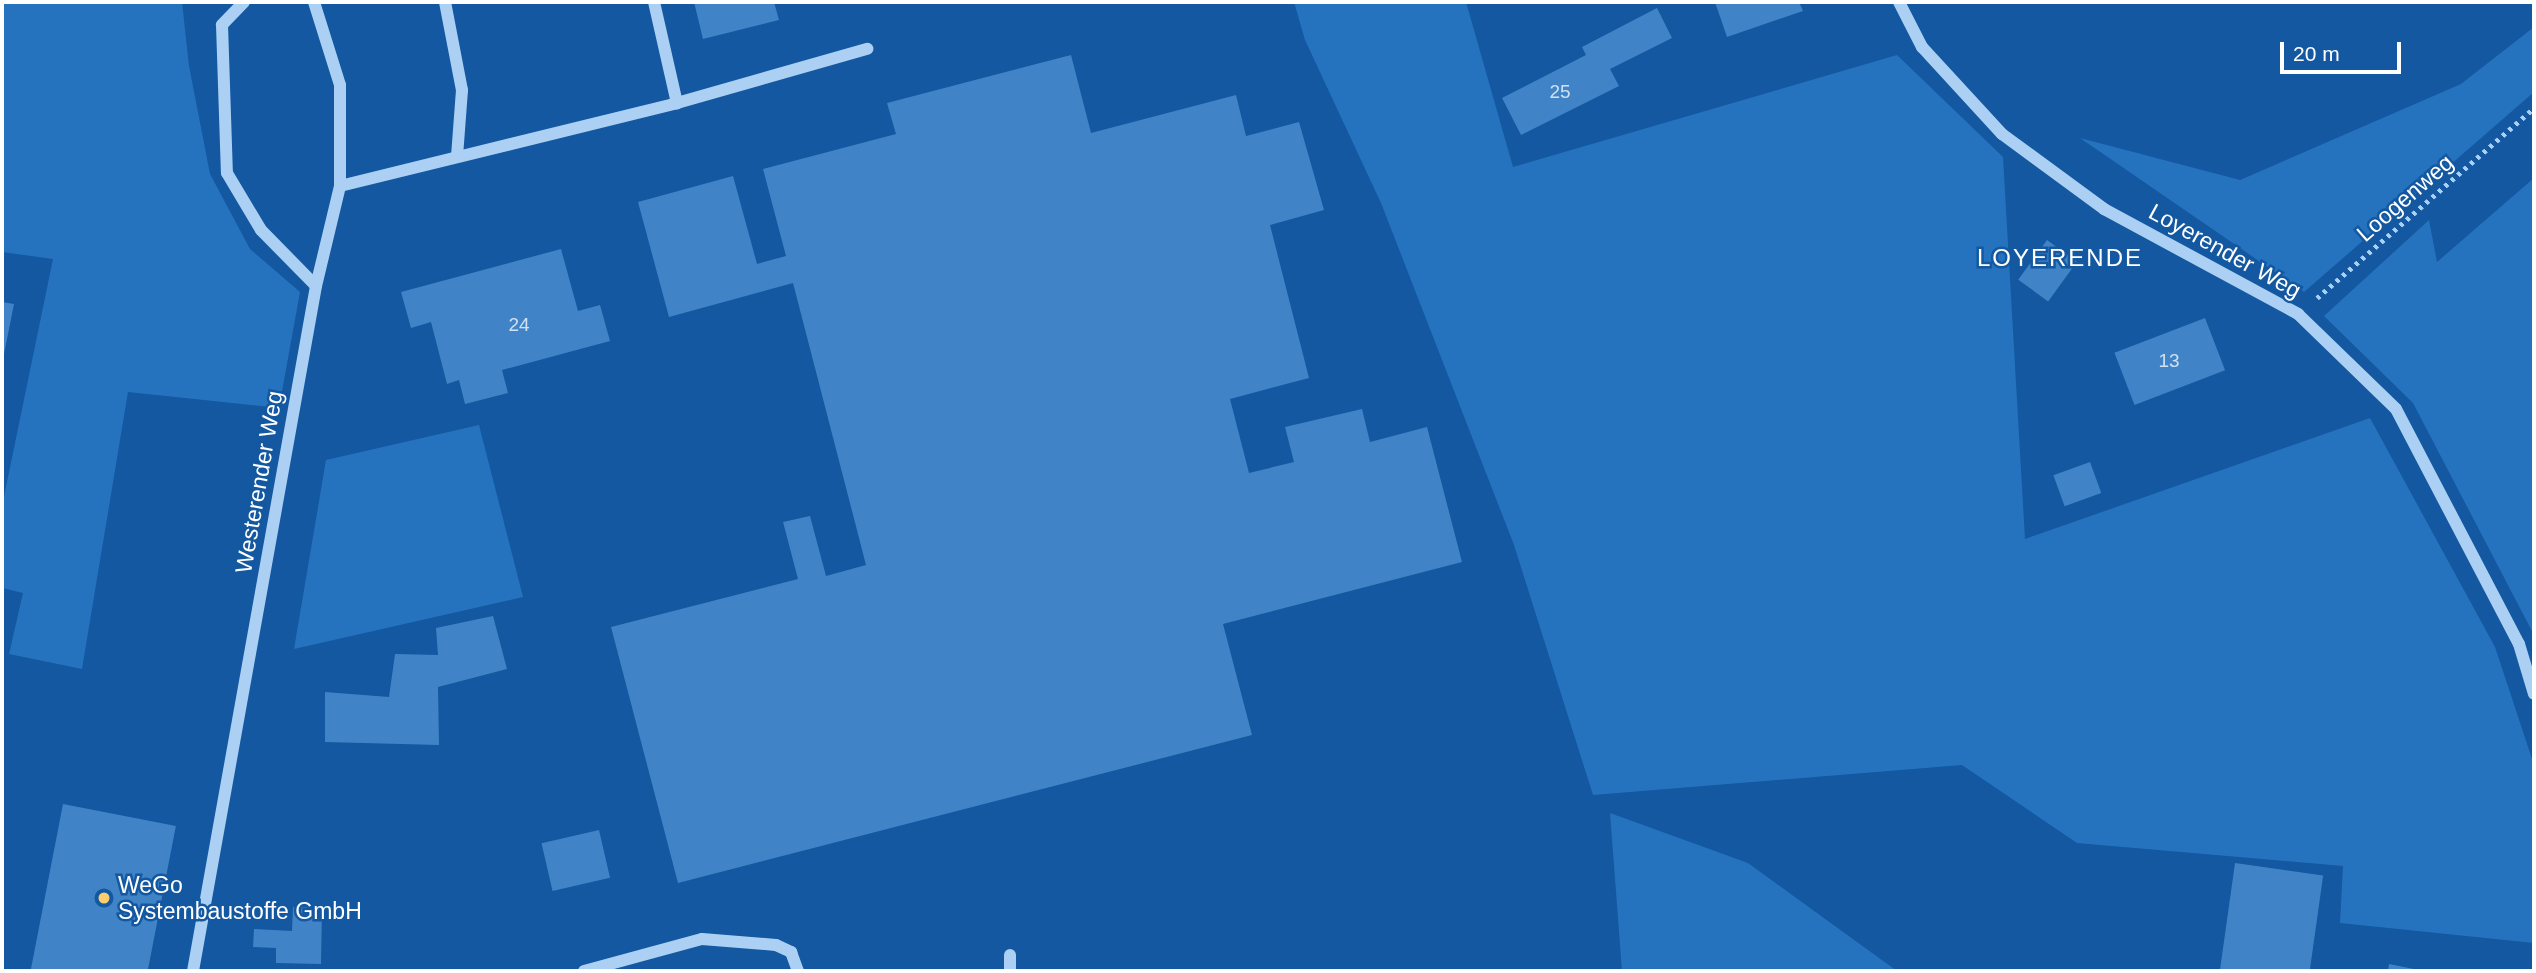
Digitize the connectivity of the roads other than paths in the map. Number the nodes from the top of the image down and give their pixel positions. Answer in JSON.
{"nodes":[{"id":1,"x":244,"y":2,"type":"edge"},
{"id":2,"x":314,"y":2,"type":"edge"},
{"id":3,"x":445,"y":2,"type":"edge"},
{"id":4,"x":654,"y":2,"type":"edge"},
{"id":5,"x":1899,"y":2,"type":"edge"},
{"id":6,"x":867,"y":49,"type":"dead end"},
{"id":7,"x":677,"y":103,"type":"junction"},
{"id":8,"x":457,"y":158,"type":"junction"},
{"id":9,"x":340,"y":186,"type":"junction"},
{"id":10,"x":316,"y":286,"type":"junction"},
{"id":11,"x":2534,"y":694,"type":"edge"},
{"id":12,"x":1010,"y":955,"type":"dead end"},
{"id":13,"x":592,"y":970,"type":"edge"},
{"id":14,"x":193,"y":971,"type":"edge"},
{"id":15,"x":798,"y":971,"type":"edge"},
{"id":16,"x":1010,"y":971,"type":"edge"}],
"edges":[{"from":1,"to":10,"type":"street"},
{"from":2,"to":9,"type":"street","name":"Westerender Weg"},
{"from":3,"to":8,"type":"street"},
{"from":4,"to":7,"type":"street"},
{"from":5,"to":11,"type":"street","name":"Loyerender Weg"},
{"from":6,"to":7,"type":"street"},
{"from":7,"to":8,"type":"street"},
{"from":8,"to":9,"type":"street"},
{"from":9,"to":10,"type":"street","name":"Westerender Weg"},
{"from":10,"to":14,"type":"street","name":"Westerender Weg"},
{"from":12,"to":16,"type":"street"},
{"from":13,"to":15,"type":"street"}]}
